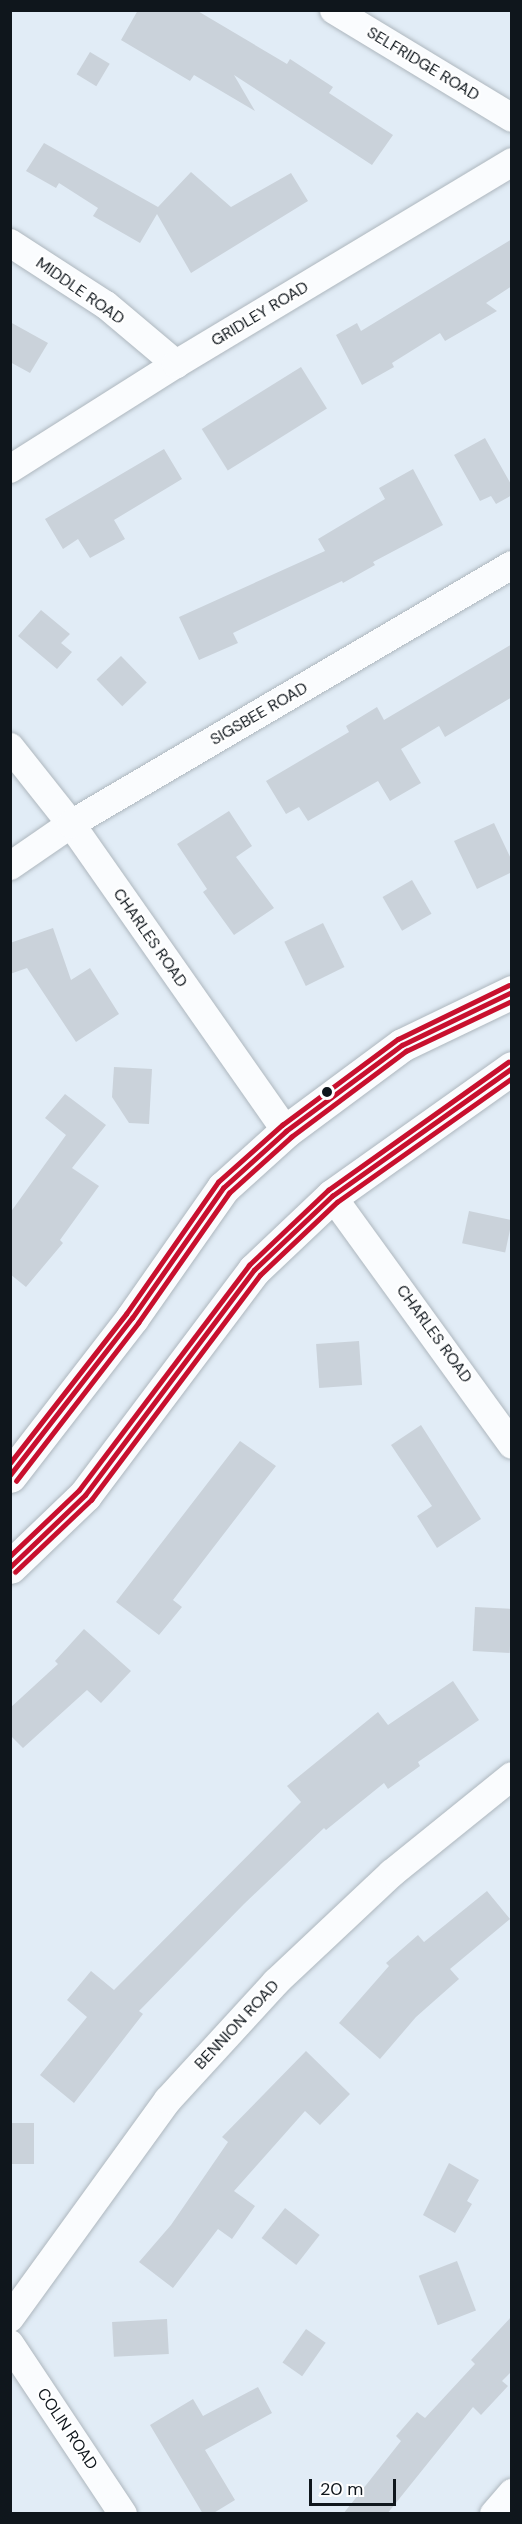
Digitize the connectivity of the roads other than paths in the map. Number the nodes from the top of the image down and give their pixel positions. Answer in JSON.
{"nodes":[{"id":1,"x":334,"y":10,"type":"edge"},
{"id":2,"x":512,"y":118,"type":"edge"},
{"id":3,"x":512,"y":162,"type":"edge"},
{"id":4,"x":10,"y":243,"type":"edge"},
{"id":5,"x":176,"y":364,"type":"junction"},
{"id":6,"x":10,"y":470,"type":"edge"},
{"id":7,"x":512,"y":566,"type":"edge"},
{"id":8,"x":10,"y":747,"type":"edge"},
{"id":9,"x":71,"y":825,"type":"junction"},
{"id":10,"x":10,"y":866,"type":"edge"},
{"id":11,"x":512,"y":992,"type":"edge"},
{"id":12,"x":512,"y":1068,"type":"edge"},
{"id":13,"x":286,"y":1131,"type":"junction"},
{"id":14,"x":332,"y":1196,"type":"junction"},
{"id":15,"x":512,"y":1445,"type":"edge"},
{"id":16,"x":10,"y":1476,"type":"edge"},
{"id":17,"x":10,"y":1567,"type":"edge"},
{"id":18,"x":512,"y":1776,"type":"edge"},
{"id":19,"x":10,"y":2318,"type":"edge"},
{"id":20,"x":10,"y":2344,"type":"edge"},
{"id":21,"x":512,"y":2493,"type":"edge"},
{"id":22,"x":123,"y":2514,"type":"edge"},
{"id":23,"x":494,"y":2514,"type":"edge"}],
"edges":[{"from":1,"to":2,"type":"street","name":"SELFRIDGE ROAD"},
{"from":3,"to":5,"type":"street","name":"GRIDLEY ROAD"},
{"from":4,"to":5,"type":"street","name":"MIDDLE ROAD"},
{"from":5,"to":6,"type":"street","name":"GRIDLEY ROAD"},
{"from":7,"to":9,"type":"street","name":"SIGSBEE ROAD"},
{"from":8,"to":9,"type":"street","name":"CHARLES ROAD"},
{"from":9,"to":10,"type":"street","name":"SIGSBEE ROAD"},
{"from":9,"to":13,"type":"street","name":"CHARLES ROAD"},
{"from":11,"to":13,"type":"main road"},
{"from":12,"to":14,"type":"main road"},
{"from":13,"to":16,"type":"main road"},
{"from":14,"to":15,"type":"street","name":"CHARLES ROAD"},
{"from":14,"to":17,"type":"main road"},
{"from":18,"to":19,"type":"street","name":"BENNION ROAD"},
{"from":20,"to":22,"type":"street","name":"COLIN ROAD"},
{"from":21,"to":23,"type":"street"}]}
